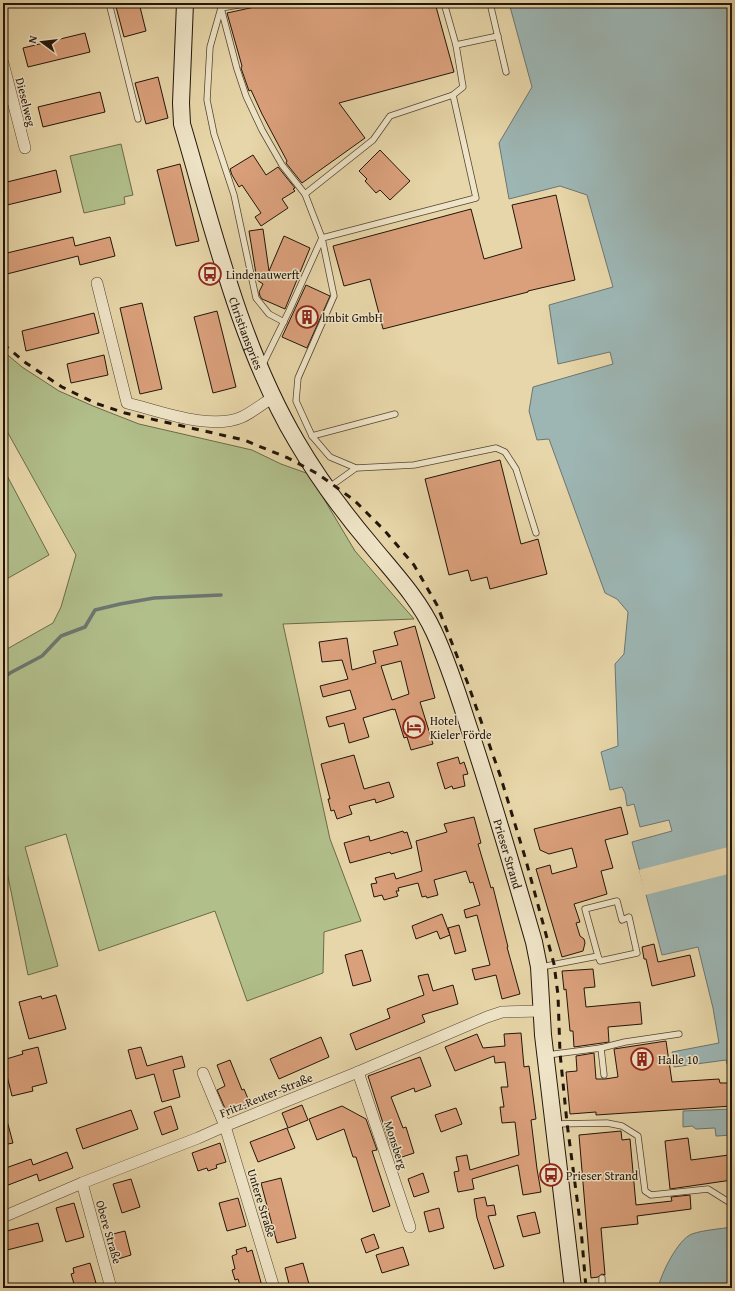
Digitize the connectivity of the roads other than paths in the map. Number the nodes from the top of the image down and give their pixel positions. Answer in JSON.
{"nodes":[{"id":1,"x":109,"y":3,"type":"edge"},
{"id":2,"x":185,"y":3,"type":"edge"},
{"id":3,"x":250,"y":3,"type":"edge"},
{"id":4,"x":444,"y":3,"type":"edge"},
{"id":5,"x":490,"y":3,"type":"edge"},
{"id":6,"x":222,"y":5,"type":"edge"},
{"id":7,"x":498,"y":36,"type":"junction"},
{"id":8,"x":456,"y":45,"type":"junction"},
{"id":9,"x":3,"y":62,"type":"edge"},
{"id":10,"x":506,"y":72,"type":"dead end"},
{"id":11,"x":453,"y":95,"type":"junction"},
{"id":12,"x":138,"y":119,"type":"dead end"},
{"id":13,"x":24,"y":148,"type":"dead end"},
{"id":14,"x":305,"y":194,"type":"junction"},
{"id":15,"x":322,"y":238,"type":"junction"},
{"id":16,"x":97,"y":283,"type":"dead end"},
{"id":17,"x":284,"y":322,"type":"junction"},
{"id":18,"x":260,"y":370,"type":"junction"},
{"id":19,"x":274,"y":397,"type":"junction"},
{"id":20,"x":395,"y":414,"type":"dead end"},
{"id":21,"x":312,"y":436,"type":"junction"},
{"id":22,"x":356,"y":468,"type":"junction"},
{"id":23,"x":328,"y":488,"type":"junction"},
{"id":24,"x":536,"y":533,"type":"dead end"},
{"id":25,"x":369,"y":543,"type":"joint"},
{"id":26,"x":598,"y":956,"type":"junction"},
{"id":27,"x":539,"y":967,"type":"junction"},
{"id":28,"x":542,"y":1011,"type":"junction"},
{"id":29,"x":679,"y":1034,"type":"dead end"},
{"id":30,"x":601,"y":1048,"type":"junction"},
{"id":31,"x":545,"y":1055,"type":"junction"},
{"id":32,"x":358,"y":1072,"type":"junction"},
{"id":33,"x":203,"y":1073,"type":"dead end"},
{"id":34,"x":604,"y":1075,"type":"dead end"},
{"id":35,"x":554,"y":1124,"type":"junction"},
{"id":36,"x":225,"y":1126,"type":"junction"},
{"id":37,"x":82,"y":1183,"type":"junction"},
{"id":38,"x":732,"y":1204,"type":"edge"},
{"id":39,"x":3,"y":1217,"type":"edge"},
{"id":40,"x":410,"y":1227,"type":"dead end"},
{"id":41,"x":602,"y":1278,"type":"dead end"},
{"id":42,"x":111,"y":1288,"type":"edge"},
{"id":43,"x":274,"y":1288,"type":"edge"},
{"id":44,"x":568,"y":1288,"type":"edge"},
{"id":45,"x":602,"y":1288,"type":"edge"}],
"edges":[{"from":1,"to":12,"type":"lane"},
{"from":2,"to":18,"type":"street","name":"Christianspries"},
{"from":3,"to":6,"type":"lane"},
{"from":4,"to":8,"type":"lane"},
{"from":5,"to":7,"type":"lane"},
{"from":6,"to":14,"type":"lane"},
{"from":6,"to":17,"type":"lane"},
{"from":7,"to":8,"type":"lane"},
{"from":7,"to":10,"type":"lane"},
{"from":8,"to":11,"type":"lane"},
{"from":9,"to":13,"type":"street","name":"Dieselweg"},
{"from":11,"to":14,"type":"lane"},
{"from":11,"to":15,"type":"lane"},
{"from":14,"to":15,"type":"lane"},
{"from":15,"to":17,"type":"lane"},
{"from":15,"to":21,"type":"lane"},
{"from":16,"to":19,"type":"street"},
{"from":17,"to":18,"type":"lane"},
{"from":18,"to":19,"type":"street","name":"Christianspries"},
{"from":19,"to":23,"type":"street","name":"Christianspries"},
{"from":20,"to":21,"type":"lane"},
{"from":21,"to":22,"type":"lane"},
{"from":22,"to":23,"type":"lane"},
{"from":22,"to":24,"type":"lane"},
{"from":23,"to":25,"type":"street","name":"Christianspries"},
{"from":25,"to":27,"type":"street","name":"Prieser Strand"},
{"from":26,"to":26,"type":"lane"},
{"from":26,"to":27,"type":"lane"},
{"from":27,"to":28,"type":"street","name":"Prieser Strand"},
{"from":28,"to":31,"type":"street","name":"Prieser Strand"},
{"from":28,"to":32,"type":"street","name":"Fritz-Reuter-Straße"},
{"from":29,"to":30,"type":"lane"},
{"from":30,"to":31,"type":"lane"},
{"from":30,"to":34,"type":"lane"},
{"from":31,"to":35,"type":"street","name":"Prieser Strand"},
{"from":32,"to":36,"type":"street","name":"Fritz-Reuter-Straße"},
{"from":32,"to":40,"type":"street","name":"Monsberg"},
{"from":33,"to":36,"type":"street","name":"Untere Straße"},
{"from":35,"to":38,"type":"lane"},
{"from":35,"to":44,"type":"street","name":"Prieser Strand"},
{"from":36,"to":37,"type":"street","name":"Fritz-Reuter-Straße"},
{"from":36,"to":43,"type":"street","name":"Untere Straße"},
{"from":37,"to":39,"type":"street","name":"Fritz-Reuter-Straße"},
{"from":37,"to":42,"type":"street","name":"Obere Straße"},
{"from":41,"to":45,"type":"lane"}]}
